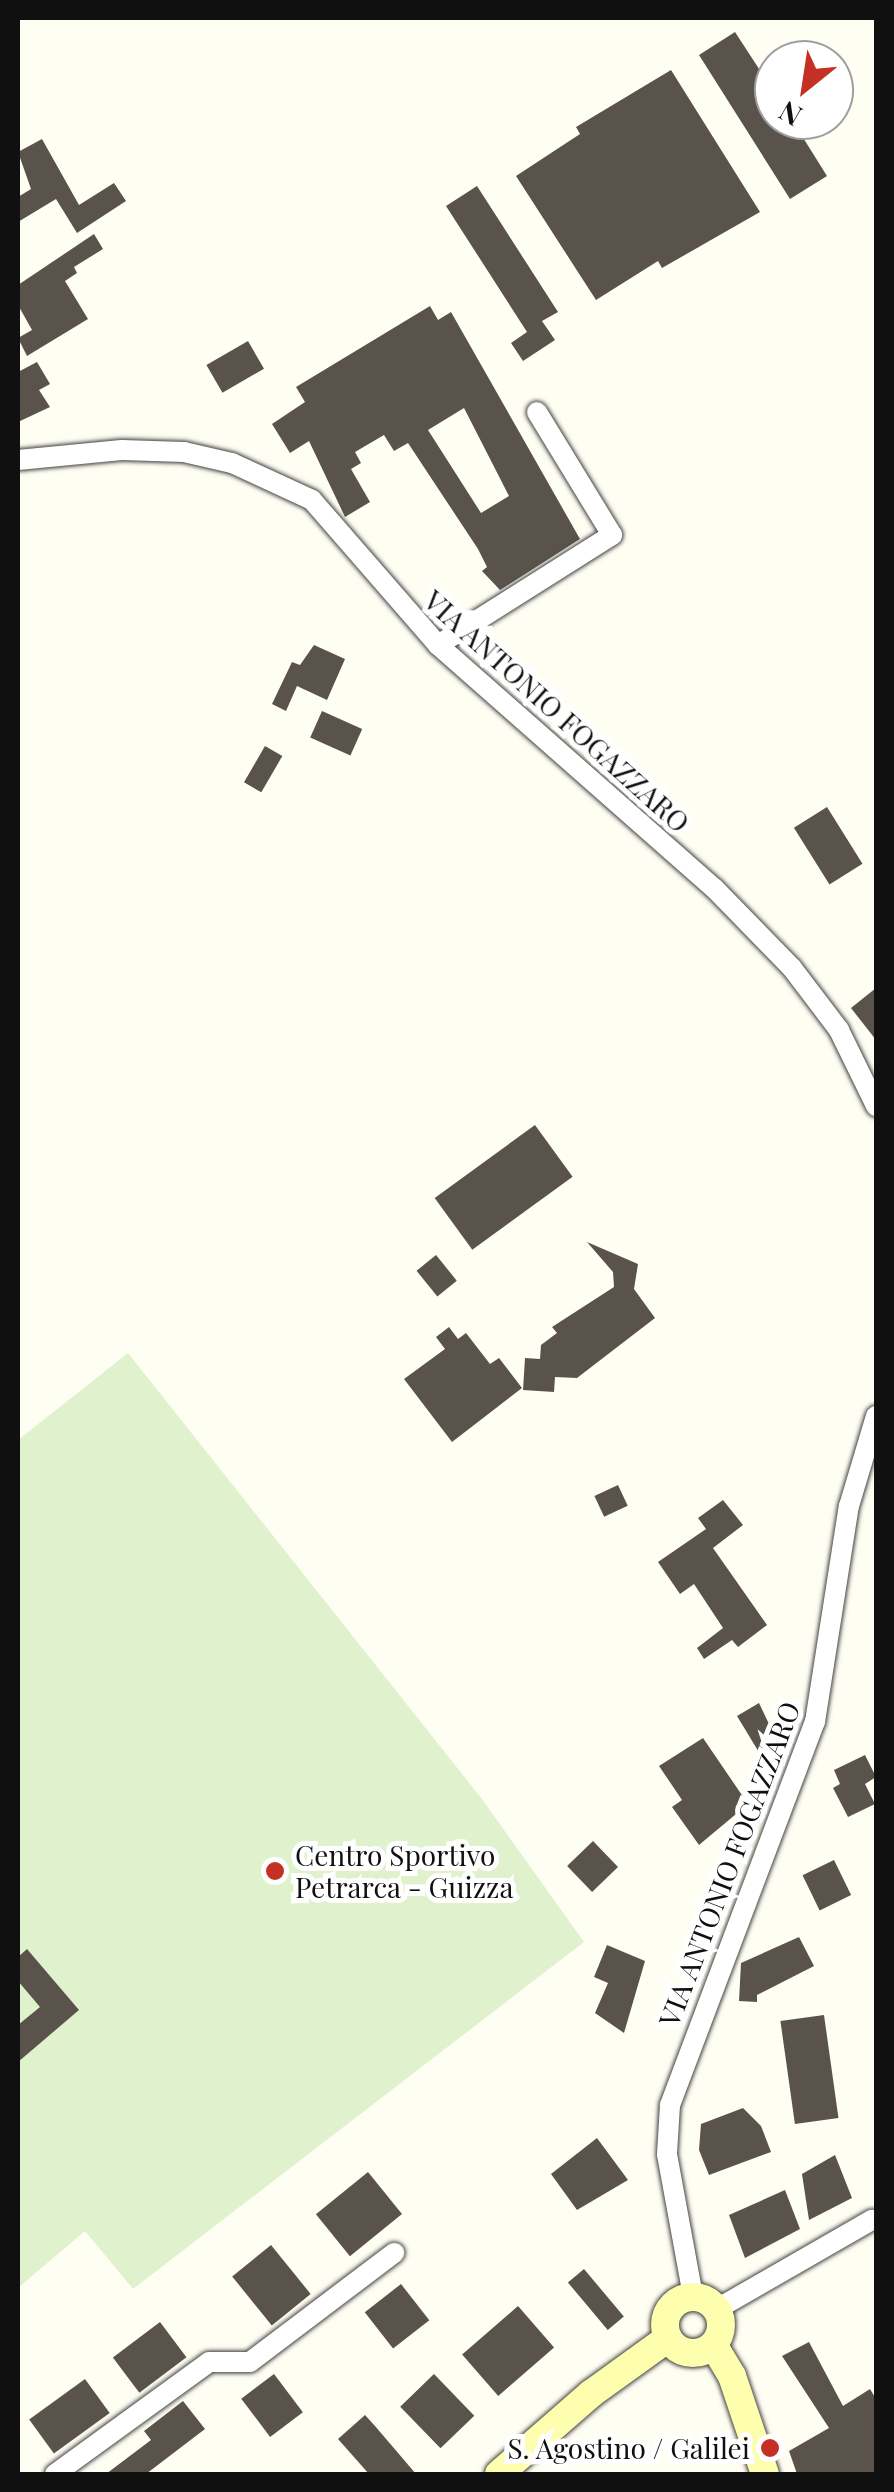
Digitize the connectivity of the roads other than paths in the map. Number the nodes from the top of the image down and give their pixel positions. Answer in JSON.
{"nodes":[{"id":1,"x":537,"y":412,"type":"dead end"},
{"id":2,"x":18,"y":460,"type":"edge"},
{"id":3,"x":438,"y":645,"type":"junction"},
{"id":4,"x":876,"y":1106,"type":"edge"},
{"id":5,"x":876,"y":1416,"type":"edge"},
{"id":6,"x":872,"y":2220,"type":"dead end"},
{"id":7,"x":394,"y":2253,"type":"dead end"},
{"id":8,"x":705,"y":2303,"type":"junction"},
{"id":9,"x":667,"y":2338,"type":"junction"},
{"id":10,"x":714,"y":2346,"type":"junction"},
{"id":11,"x":55,"y":2474,"type":"edge"},
{"id":12,"x":499,"y":2474,"type":"edge"},
{"id":13,"x":765,"y":2474,"type":"edge"}],
"edges":[{"from":1,"to":3,"type":"street"},
{"from":2,"to":3,"type":"street","name":"VIA ANTONIO FOGAZZARO"},
{"from":3,"to":4,"type":"street","name":"VIA ANTONIO FOGAZZARO"},
{"from":5,"to":8,"type":"street","name":"VIA ANTONIO FOGAZZARO"},
{"from":6,"to":8,"type":"street"},
{"from":7,"to":11,"type":"street"},
{"from":8,"to":9,"type":"street"},
{"from":8,"to":10,"type":"street"},
{"from":9,"to":10,"type":"street"},
{"from":9,"to":12,"type":"street"},
{"from":10,"to":13,"type":"street"}]}
